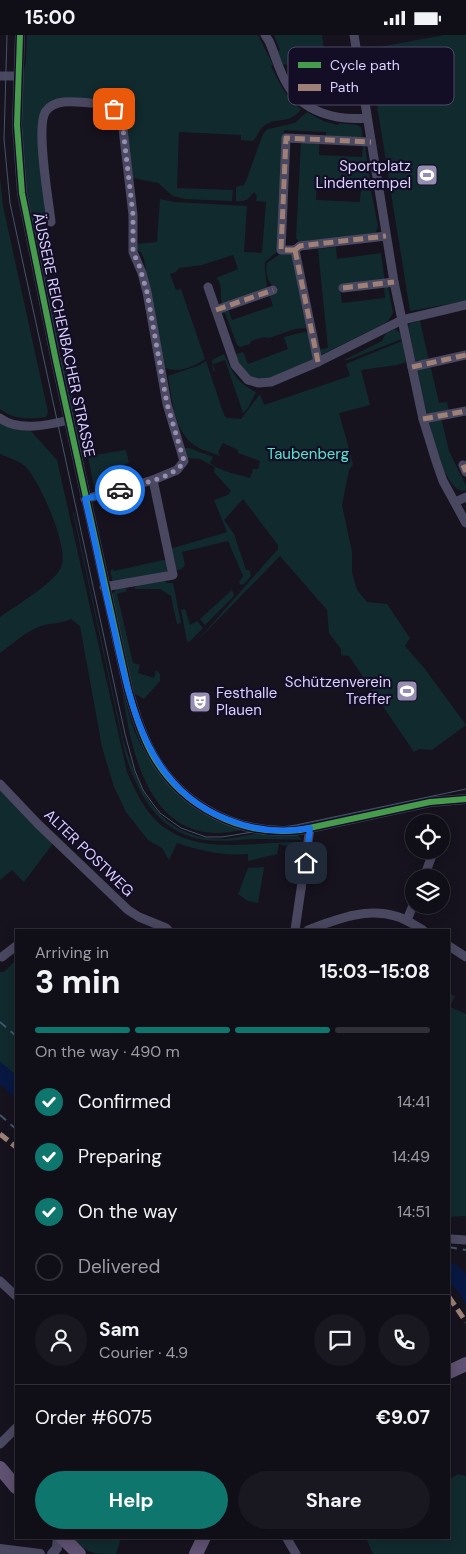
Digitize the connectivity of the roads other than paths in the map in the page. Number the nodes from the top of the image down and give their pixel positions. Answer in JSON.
{"nodes":[{"id":1,"x":20,"y":35,"type":"edge"},
{"id":2,"x":265,"y":35,"type":"edge"},
{"id":3,"x":0,"y":76,"type":"edge"},
{"id":4,"x":18,"y":77,"type":"junction"},
{"id":5,"x":288,"y":86,"type":"edge"},
{"id":6,"x":305,"y":105,"type":"edge"},
{"id":7,"x":365,"y":105,"type":"edge"},
{"id":8,"x":367,"y":119,"type":"junction"},
{"id":9,"x":371,"y":142,"type":"junction"},
{"id":10,"x":51,"y":222,"type":"dead end"},
{"id":11,"x":386,"y":236,"type":"junction"},
{"id":12,"x":295,"y":250,"type":"junction"},
{"id":13,"x":394,"y":282,"type":"junction"},
{"id":14,"x":208,"y":287,"type":"dead end"},
{"id":15,"x":343,"y":288,"type":"dead end"},
{"id":16,"x":273,"y":291,"type":"dead end"},
{"id":17,"x":466,"y":305,"type":"edge"},
{"id":18,"x":216,"y":310,"type":"junction"},
{"id":19,"x":402,"y":320,"type":"junction"},
{"id":20,"x":466,"y":355,"type":"edge"},
{"id":21,"x":318,"y":362,"type":"junction"},
{"id":22,"x":412,"y":367,"type":"junction"},
{"id":23,"x":466,"y":411,"type":"edge"},
{"id":24,"x":0,"y":418,"type":"edge"},
{"id":25,"x":423,"y":419,"type":"junction"},
{"id":26,"x":69,"y":420,"type":"junction"},
{"id":27,"x":153,"y":480,"type":"junction"},
{"id":28,"x":466,"y":497,"type":"edge"},
{"id":29,"x":85,"y":499,"type":"junction"},
{"id":30,"x":455,"y":502,"type":"junction"},
{"id":31,"x":466,"y":523,"type":"edge"},
{"id":32,"x":104,"y":587,"type":"junction"},
{"id":33,"x":0,"y":784,"type":"edge"},
{"id":34,"x":466,"y":799,"type":"edge"},
{"id":35,"x":447,"y":800,"type":"junction"},
{"id":36,"x":466,"y":805,"type":"edge"},
{"id":37,"x":310,"y":828,"type":"junction"},
{"id":38,"x":409,"y":914,"type":"edge"},
{"id":39,"x":407,"y":920,"type":"junction"},
{"id":40,"x":167,"y":929,"type":"edge"},
{"id":41,"x":295,"y":929,"type":"edge"},
{"id":42,"x":311,"y":929,"type":"edge"},
{"id":43,"x":421,"y":929,"type":"edge"},
{"id":44,"x":15,"y":947,"type":"edge"},
{"id":45,"x":450,"y":948,"type":"edge"},
{"id":46,"x":2,"y":957,"type":"dead end"},
{"id":47,"x":466,"y":957,"type":"edge"},
{"id":48,"x":451,"y":1239,"type":"dead end"},
{"id":49,"x":466,"y":1240,"type":"edge"},
{"id":50,"x":0,"y":1281,"type":"edge"},
{"id":51,"x":15,"y":1295,"type":"edge"},
{"id":52,"x":466,"y":1365,"type":"edge"},
{"id":53,"x":450,"y":1372,"type":"edge"},
{"id":54,"x":15,"y":1429,"type":"edge"},
{"id":55,"x":0,"y":1444,"type":"edge"},
{"id":56,"x":0,"y":1468,"type":"edge"},
{"id":57,"x":15,"y":1486,"type":"edge"},
{"id":58,"x":58,"y":1539,"type":"edge"},
{"id":59,"x":64,"y":1539,"type":"edge"},
{"id":60,"x":203,"y":1539,"type":"edge"},
{"id":61,"x":287,"y":1539,"type":"edge"},
{"id":62,"x":0,"y":1549,"type":"edge"},
{"id":63,"x":40,"y":1554,"type":"edge"},
{"id":64,"x":52,"y":1554,"type":"edge"},
{"id":65,"x":79,"y":1554,"type":"edge"},
{"id":66,"x":196,"y":1554,"type":"edge"},
{"id":67,"x":296,"y":1554,"type":"edge"}],
"edges":[{"from":1,"to":4,"type":"street","name":"ÄUSSERE REICHENBACHER STRASSE"},
{"from":2,"to":5,"type":"street"},
{"from":3,"to":4,"type":"street"},
{"from":4,"to":26,"type":"street","name":"ÄUSSERE REICHENBACHER STRASSE"},
{"from":6,"to":8,"type":"street"},
{"from":7,"to":8,"type":"street"},
{"from":8,"to":9,"type":"street"},
{"from":9,"to":11,"type":"street"},
{"from":9,"to":12,"type":"street"},
{"from":10,"to":27,"type":"street"},
{"from":11,"to":12,"type":"street"},
{"from":11,"to":13,"type":"street"},
{"from":12,"to":21,"type":"street"},
{"from":13,"to":15,"type":"street"},
{"from":13,"to":19,"type":"street"},
{"from":14,"to":18,"type":"street"},
{"from":16,"to":18,"type":"street"},
{"from":17,"to":19,"type":"street"},
{"from":18,"to":21,"type":"street"},
{"from":19,"to":21,"type":"street"},
{"from":19,"to":22,"type":"street"},
{"from":20,"to":22,"type":"street"},
{"from":22,"to":25,"type":"street"},
{"from":23,"to":25,"type":"street"},
{"from":24,"to":26,"type":"street"},
{"from":25,"to":30,"type":"street"},
{"from":26,"to":29,"type":"street","name":"ÄUSSERE REICHENBACHER STRASSE"},
{"from":27,"to":29,"type":"street"},
{"from":27,"to":32,"type":"street"},
{"from":28,"to":30,"type":"street"},
{"from":29,"to":32,"type":"street","name":"ÄUSSERE REICHENBACHER STRASSE"},
{"from":30,"to":31,"type":"street"},
{"from":32,"to":37,"type":"street","name":"ÄUSSERE REICHENBACHER STRASSE"},
{"from":33,"to":40,"type":"street","name":"ALTER POSTWEG"},
{"from":34,"to":35,"type":"street","name":"ÄUSSERE REICHENBACHER STRASSE"},
{"from":35,"to":36,"type":"street","name":"ÄUSSERE REICHENBACHER STRASSE"},
{"from":35,"to":37,"type":"street","name":"ÄUSSERE REICHENBACHER STRASSE"},
{"from":37,"to":41,"type":"street"},
{"from":38,"to":39,"type":"street"},
{"from":39,"to":42,"type":"street"},
{"from":39,"to":43,"type":"street"},
{"from":44,"to":46,"type":"street"},
{"from":45,"to":47,"type":"street"},
{"from":48,"to":49,"type":"street"},
{"from":50,"to":51,"type":"street"},
{"from":52,"to":53,"type":"main road"},
{"from":54,"to":55,"type":"street"},
{"from":56,"to":57,"type":"main road"},
{"from":58,"to":64,"type":"street"},
{"from":59,"to":65,"type":"main road"},
{"from":60,"to":66,"type":"main road"},
{"from":61,"to":67,"type":"street"},
{"from":62,"to":63,"type":"street"}]}
